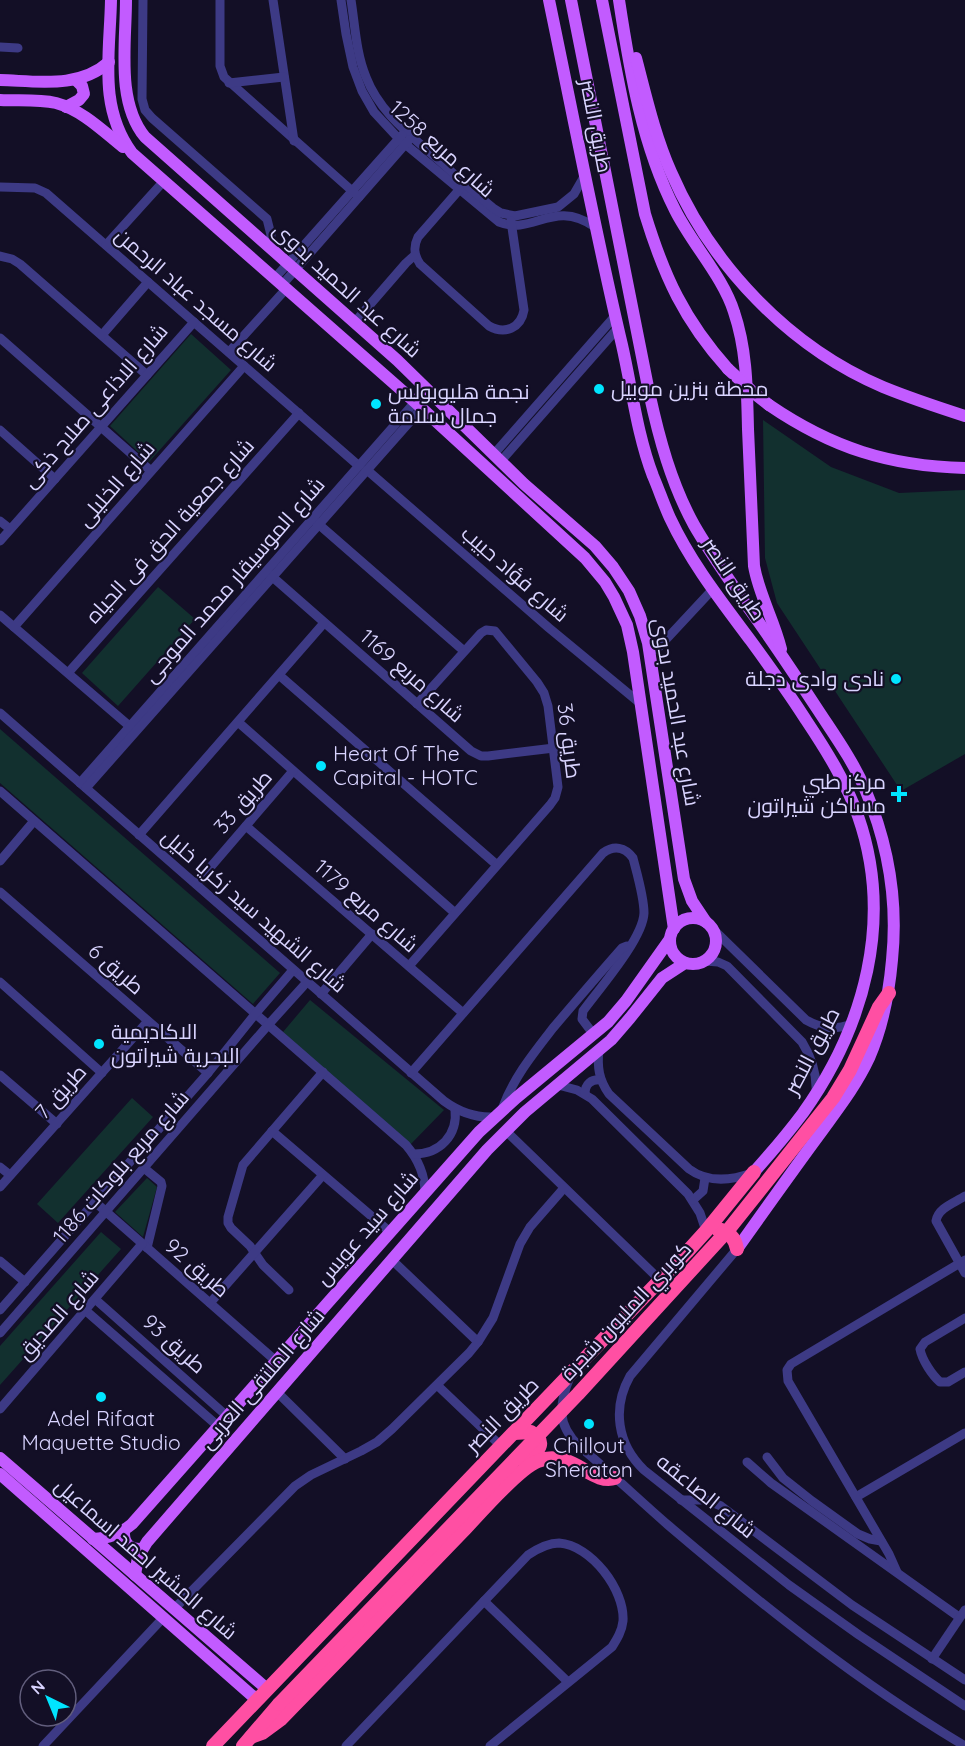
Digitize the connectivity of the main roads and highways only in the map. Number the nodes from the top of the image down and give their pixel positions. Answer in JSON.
{"nodes":[{"id":1,"x":111,"y":0,"type":"edge"},
{"id":2,"x":126,"y":0,"type":"edge"},
{"id":3,"x":549,"y":0,"type":"edge"},
{"id":4,"x":571,"y":0,"type":"edge"},
{"id":5,"x":602,"y":0,"type":"edge"},
{"id":6,"x":620,"y":0,"type":"edge"},
{"id":7,"x":109,"y":62,"type":"junction"},
{"id":8,"x":0,"y":80,"type":"edge"},
{"id":9,"x":76,"y":80,"type":"junction"},
{"id":10,"x":0,"y":100,"type":"edge"},
{"id":11,"x":66,"y":107,"type":"junction"},
{"id":12,"x":132,"y":153,"type":"junction"},
{"id":13,"x":965,"y":416,"type":"edge"},
{"id":14,"x":965,"y":468,"type":"edge"},
{"id":15,"x":782,"y":656,"type":"junction"},
{"id":16,"x":709,"y":926,"type":"junction"},
{"id":17,"x":672,"y":934,"type":"junction"},
{"id":18,"x":658,"y":956,"type":"junction"},
{"id":19,"x":685,"y":963,"type":"junction"},
{"id":20,"x":668,"y":972,"type":"junction"},
{"id":21,"x":889,"y":993,"type":"junction"},
{"id":22,"x":754,"y":1172,"type":"joint"},
{"id":23,"x":706,"y":1231,"type":"junction"},
{"id":24,"x":737,"y":1250,"type":"joint"},
{"id":25,"x":514,"y":1433,"type":"junction"},
{"id":26,"x":0,"y":1458,"type":"edge"},
{"id":27,"x":522,"y":1471,"type":"junction"},
{"id":28,"x":0,"y":1474,"type":"edge"},
{"id":29,"x":615,"y":1478,"type":"road end"},
{"id":30,"x":26,"y":1489,"type":"junction"},
{"id":31,"x":124,"y":1531,"type":"junction"},
{"id":32,"x":93,"y":1539,"type":"junction"},
{"id":33,"x":142,"y":1549,"type":"junction"},
{"id":34,"x":135,"y":1575,"type":"junction"},
{"id":35,"x":169,"y":1613,"type":"junction"},
{"id":36,"x":248,"y":1672,"type":"junction"},
{"id":37,"x":238,"y":1683,"type":"junction"},
{"id":38,"x":267,"y":1689,"type":"junction"},
{"id":39,"x":257,"y":1700,"type":"junction"},
{"id":40,"x":247,"y":1741,"type":"edge"},
{"id":41,"x":213,"y":1746,"type":"edge"}],
"edges":[{"from":1,"to":7,"type":"main road","name":"شارع عبد الحميد بدوى"},
{"from":2,"to":16,"type":"main road","name":"شارع عبد الحميد بدوى"},
{"from":3,"to":22,"type":"main road","name":"طريق النصر"},
{"from":4,"to":15,"type":"main road","name":"طريق النصر"},
{"from":5,"to":14,"type":"main road","bridge":true},
{"from":6,"to":13,"type":"main road"},
{"from":6,"to":15,"type":"main road"},
{"from":7,"to":9,"type":"main road"},
{"from":7,"to":12,"type":"main road","name":"شارع عبد الحميد بدوى"},
{"from":8,"to":9,"type":"main road"},
{"from":9,"to":11,"type":"main road"},
{"from":10,"to":11,"type":"main road","name":"شارع عبد الحميد بدوى"},
{"from":11,"to":12,"type":"main road","name":"شارع عبد الحميد بدوى"},
{"from":12,"to":17,"type":"main road","name":"شارع عبد الحميد بدوى"},
{"from":15,"to":21,"type":"main road","name":"طريق النصر"},
{"from":16,"to":17,"type":"main road"},
{"from":16,"to":19,"type":"main road"},
{"from":17,"to":18,"type":"main road","name":"شارع سيد عويس"},
{"from":17,"to":19,"type":"main road"},
{"from":18,"to":20,"type":"main road"},
{"from":18,"to":31,"type":"main road","name":"شارع سيد عويس"},
{"from":19,"to":20,"type":"main road","name":"شارع الملتقى العربى"},
{"from":20,"to":33,"type":"main road","name":"شارع الملتقى العربى"},
{"from":21,"to":24,"type":"main road","name":"طريق النصر"},
{"from":21,"to":40,"type":"highway","name":"كوبري المليون شجرة","bridge":true},
{"from":22,"to":23,"type":"highway","name":"طريق النصر"},
{"from":23,"to":24,"type":"highway"},
{"from":23,"to":25,"type":"highway","name":"طريق النصر"},
{"from":25,"to":27,"type":"highway"},
{"from":25,"to":38,"type":"highway","name":"طريق النصر"},
{"from":26,"to":30,"type":"main road","name":"شارع المشير احمد اسماعيل"},
{"from":27,"to":29,"type":"highway"},
{"from":27,"to":40,"type":"highway"},
{"from":28,"to":30,"type":"main road","name":"شارع المشير احمد اسماعيل"},
{"from":30,"to":32,"type":"main road","name":"شارع المشير احمد اسماعيل"},
{"from":30,"to":35,"type":"main road","name":"شارع المشير احمد اسماعيل"},
{"from":31,"to":32,"type":"main road"},
{"from":31,"to":33,"type":"main road"},
{"from":32,"to":34,"type":"main road","name":"شارع المشير احمد اسماعيل"},
{"from":33,"to":34,"type":"main road","name":"شارع الملتقى العربى"},
{"from":34,"to":35,"type":"main road","name":"شارع المشير احمد اسماعيل"},
{"from":35,"to":36,"type":"main road","name":"شارع المشير احمد اسماعيل"},
{"from":35,"to":37,"type":"main road","name":"شارع المشير احمد اسماعيل"},
{"from":36,"to":37,"type":"main road"},
{"from":36,"to":38,"type":"main road","name":"شارع المشير احمد اسماعيل"},
{"from":37,"to":39,"type":"main road","name":"شارع المشير احمد اسماعيل"},
{"from":38,"to":39,"type":"highway","name":"طريق النصر"},
{"from":39,"to":41,"type":"highway","name":"طريق النصر"}]}
